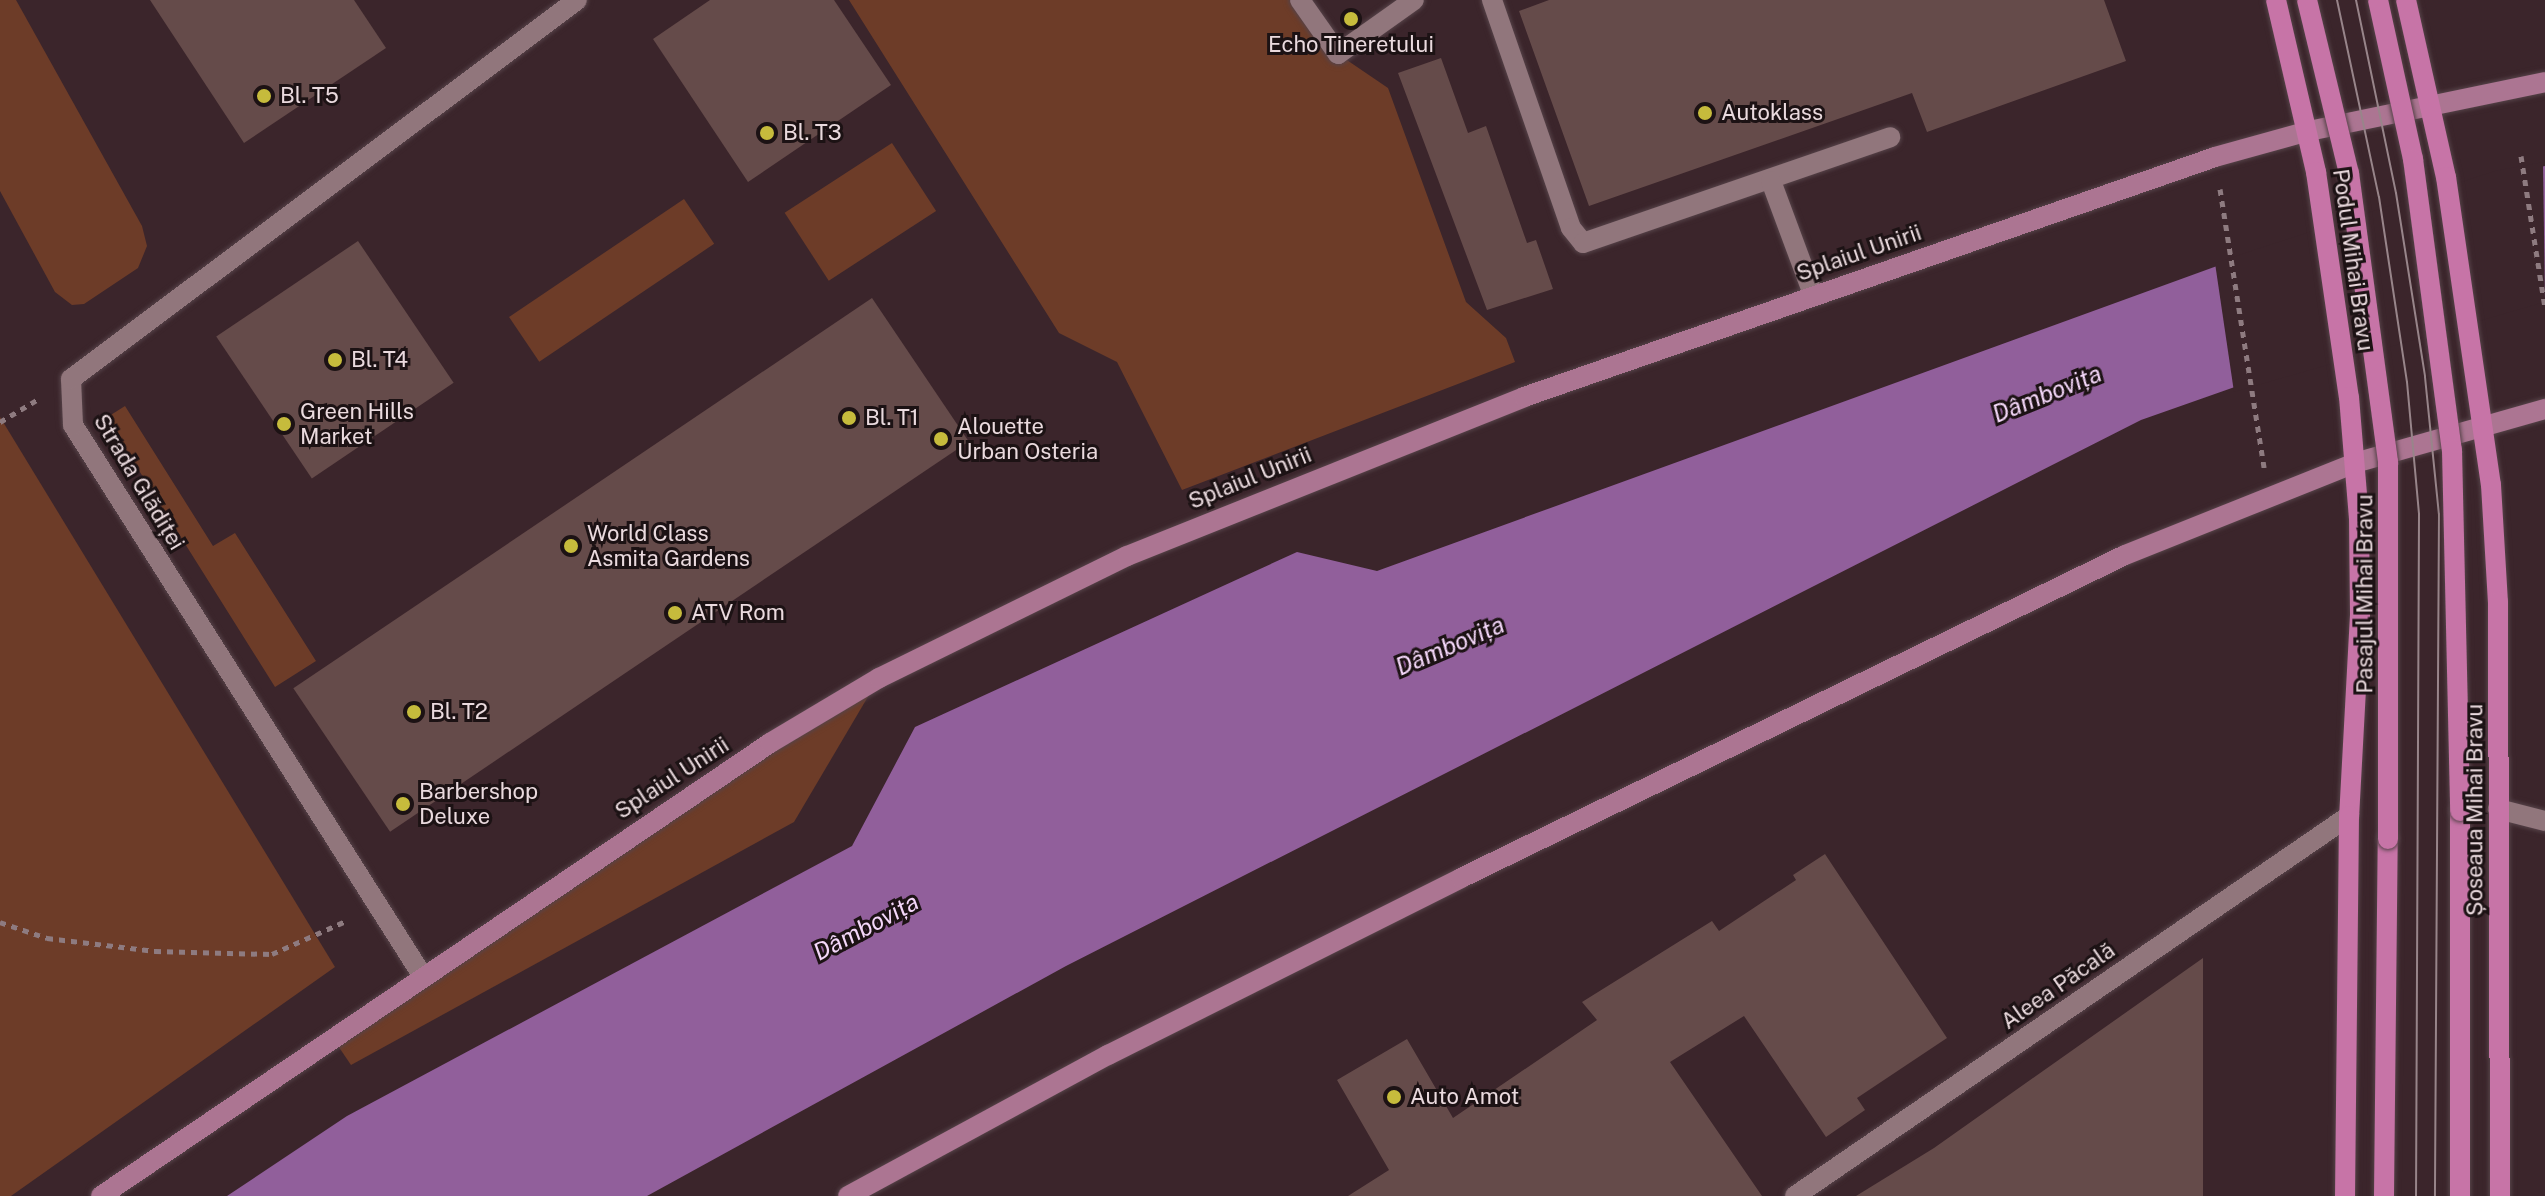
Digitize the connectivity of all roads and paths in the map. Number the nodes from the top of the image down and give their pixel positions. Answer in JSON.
{"nodes":[{"id":1,"x":577,"y":0,"type":"edge"},
{"id":2,"x":1300,"y":0,"type":"edge"},
{"id":3,"x":1414,"y":0,"type":"edge"},
{"id":4,"x":1492,"y":0,"type":"edge"},
{"id":5,"x":2276,"y":0,"type":"edge"},
{"id":6,"x":2307,"y":0,"type":"edge"},
{"id":7,"x":2378,"y":0,"type":"edge"},
{"id":8,"x":2406,"y":0,"type":"edge"},
{"id":9,"x":2545,"y":82,"type":"edge"},
{"id":10,"x":2431,"y":103,"type":"junction"},
{"id":11,"x":2309,"y":131,"type":"junction"},
{"id":12,"x":1890,"y":137,"type":"dead end"},
{"id":13,"x":2521,"y":156,"type":"dead end"},
{"id":14,"x":2215,"y":157,"type":"junction"},
{"id":15,"x":1771,"y":181,"type":"junction"},
{"id":16,"x":1813,"y":294,"type":"junction"},
{"id":17,"x":2545,"y":307,"type":"edge"},
{"id":18,"x":71,"y":379,"type":"junction"},
{"id":19,"x":2545,"y":409,"type":"edge"},
{"id":20,"x":0,"y":422,"type":"edge"},
{"id":21,"x":2485,"y":424,"type":"junction"},
{"id":22,"x":2355,"y":463,"type":"junction"},
{"id":23,"x":2269,"y":495,"type":"junction"},
{"id":24,"x":2498,"y":809,"type":"junction"},
{"id":25,"x":2349,"y":816,"type":"junction"},
{"id":26,"x":2545,"y":821,"type":"edge"},
{"id":27,"x":378,"y":907,"type":"junction"},
{"id":28,"x":0,"y":922,"type":"edge"},
{"id":29,"x":422,"y":975,"type":"junction"},
{"id":30,"x":101,"y":1196,"type":"edge"},
{"id":31,"x":848,"y":1196,"type":"edge"},
{"id":32,"x":1795,"y":1196,"type":"edge"},
{"id":33,"x":2345,"y":1196,"type":"edge"},
{"id":34,"x":2384,"y":1196,"type":"edge"},
{"id":35,"x":2460,"y":1196,"type":"edge"},
{"id":36,"x":2500,"y":1196,"type":"edge"}],
"edges":[{"from":1,"to":18,"type":"street"},
{"from":2,"to":3,"type":"street"},
{"from":4,"to":15,"type":"street"},
{"from":5,"to":11,"type":"main road"},
{"from":6,"to":34,"type":"main road","name":"Pasajul Mihai Bravu","bridge":true},
{"from":7,"to":35,"type":"main road","bridge":true},
{"from":8,"to":10,"type":"main road"},
{"from":9,"to":10,"type":"main road","name":"Splaiul Unirii"},
{"from":10,"to":11,"type":"main road","name":"Splaiul Unirii"},
{"from":10,"to":21,"type":"main road","name":"Șoseaua Mihai Bravu"},
{"from":11,"to":14,"type":"main road","name":"Splaiul Unirii"},
{"from":11,"to":22,"type":"main road","name":"Podul Mihai Bravu"},
{"from":12,"to":15,"type":"street"},
{"from":13,"to":17,"type":"path"},
{"from":14,"to":16,"type":"main road","name":"Splaiul Unirii"},
{"from":14,"to":23,"type":"path"},
{"from":15,"to":16,"type":"street"},
{"from":16,"to":29,"type":"main road","name":"Splaiul Unirii"},
{"from":18,"to":20,"type":"path"},
{"from":18,"to":27,"type":"street","name":"Strada Glădiței"},
{"from":19,"to":21,"type":"main road"},
{"from":21,"to":22,"type":"main road"},
{"from":21,"to":24,"type":"main road","name":"Șoseaua Mihai Bravu"},
{"from":22,"to":23,"type":"main road"},
{"from":22,"to":25,"type":"main road"},
{"from":23,"to":31,"type":"main road"},
{"from":24,"to":26,"type":"street"},
{"from":24,"to":36,"type":"main road","name":"Șoseaua Mihai Bravu"},
{"from":25,"to":32,"type":"street","name":"Aleea Păcală"},
{"from":25,"to":33,"type":"main road"},
{"from":27,"to":28,"type":"path"},
{"from":27,"to":29,"type":"street","name":"Strada Glădiței"},
{"from":29,"to":30,"type":"main road","name":"Splaiul Unirii"}]}
